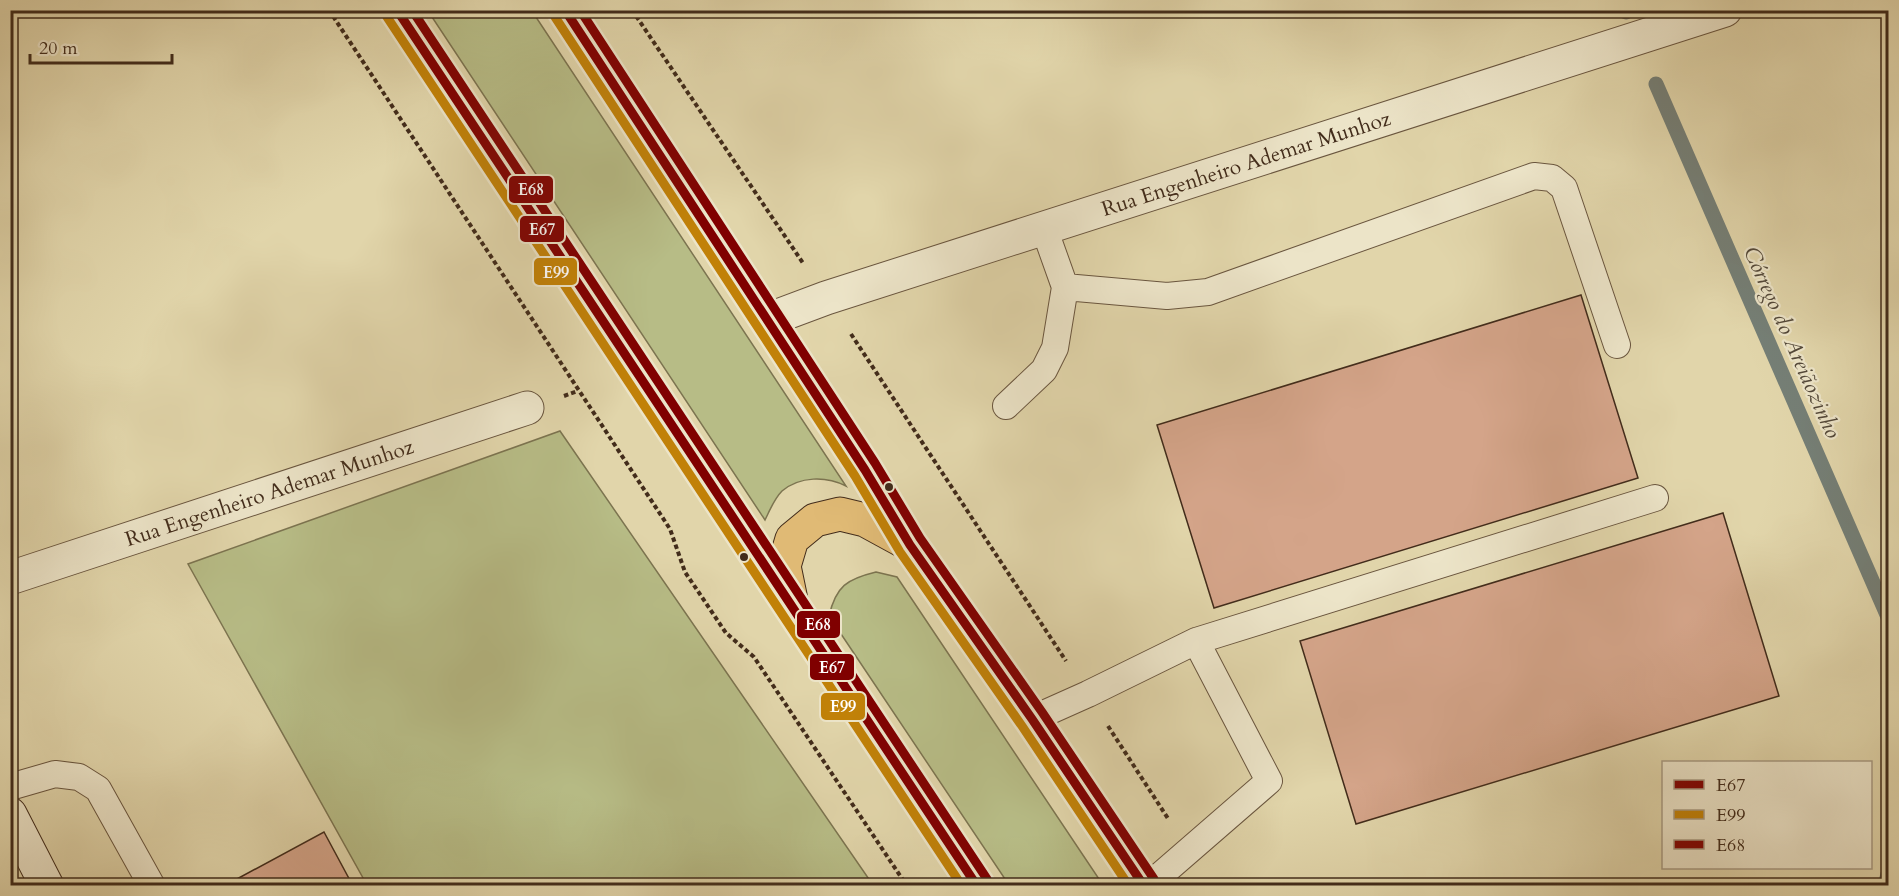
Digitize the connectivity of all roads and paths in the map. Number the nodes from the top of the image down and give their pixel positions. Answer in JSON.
{"nodes":[{"id":1,"x":329,"y":10,"type":"edge"},
{"id":2,"x":397,"y":10,"type":"edge"},
{"id":3,"x":565,"y":10,"type":"edge"},
{"id":4,"x":632,"y":10,"type":"edge"},
{"id":5,"x":1725,"y":10,"type":"edge"},
{"id":6,"x":1044,"y":228,"type":"junction"},
{"id":7,"x":802,"y":262,"type":"dead end"},
{"id":8,"x":1065,"y":287,"type":"junction"},
{"id":9,"x":767,"y":320,"type":"junction"},
{"id":10,"x":859,"y":345,"type":"dead end"},
{"id":11,"x":1617,"y":345,"type":"dead end"},
{"id":12,"x":1006,"y":406,"type":"dead end"},
{"id":13,"x":527,"y":408,"type":"dead end"},
{"id":14,"x":1655,"y":498,"type":"dead end"},
{"id":15,"x":909,"y":545,"type":"junction"},
{"id":16,"x":10,"y":578,"type":"edge"},
{"id":17,"x":792,"y":607,"type":"junction"},
{"id":18,"x":1196,"y":641,"type":"junction"},
{"id":19,"x":1088,"y":694,"type":"junction"},
{"id":20,"x":1032,"y":719,"type":"junction"},
{"id":21,"x":10,"y":788,"type":"edge"},
{"id":22,"x":10,"y":814,"type":"edge"},
{"id":23,"x":1189,"y":851,"type":"junction"},
{"id":24,"x":47,"y":885,"type":"edge"},
{"id":25,"x":152,"y":885,"type":"edge"},
{"id":26,"x":907,"y":885,"type":"edge"},
{"id":27,"x":977,"y":885,"type":"edge"},
{"id":28,"x":1146,"y":885,"type":"edge"}],
"edges":[{"from":1,"to":26,"type":"path"},
{"from":2,"to":17,"type":"highway"},
{"from":3,"to":9,"type":"highway"},
{"from":4,"to":7,"type":"path"},
{"from":5,"to":6,"type":"street","name":"Rua Engenheiro Ademar Munhoz"},
{"from":6,"to":8,"type":"lane"},
{"from":6,"to":9,"type":"street","name":"Rua Engenheiro Ademar Munhoz"},
{"from":8,"to":11,"type":"lane"},
{"from":8,"to":12,"type":"lane"},
{"from":9,"to":15,"type":"highway"},
{"from":10,"to":19,"type":"path"},
{"from":13,"to":16,"type":"street","name":"Rua Engenheiro Ademar Munhoz"},
{"from":14,"to":18,"type":"lane"},
{"from":15,"to":17,"type":"highway"},
{"from":15,"to":20,"type":"highway"},
{"from":17,"to":27,"type":"highway"},
{"from":18,"to":19,"type":"lane"},
{"from":18,"to":23,"type":"lane"},
{"from":19,"to":20,"type":"lane"},
{"from":19,"to":23,"type":"path"},
{"from":20,"to":28,"type":"highway"},
{"from":21,"to":25,"type":"lane"},
{"from":22,"to":24,"type":"street"},
{"from":23,"to":28,"type":"lane"}]}
